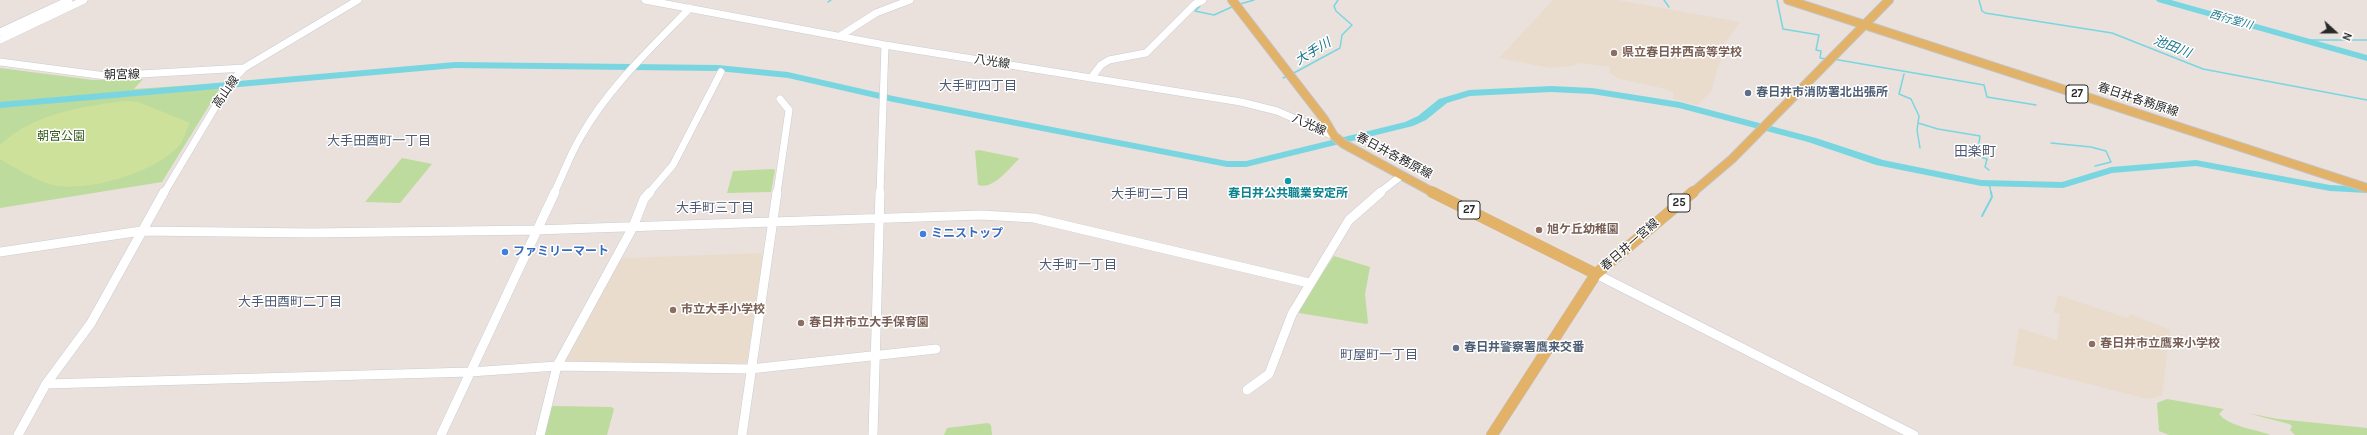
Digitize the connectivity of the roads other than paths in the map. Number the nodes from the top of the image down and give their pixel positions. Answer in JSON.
{"nodes":[{"id":1,"x":69,"y":0,"type":"edge"},
{"id":2,"x":84,"y":0,"type":"edge"},
{"id":3,"x":358,"y":0,"type":"edge"},
{"id":4,"x":645,"y":0,"type":"edge"},
{"id":5,"x":910,"y":0,"type":"edge"},
{"id":6,"x":1203,"y":0,"type":"edge"},
{"id":7,"x":1788,"y":0,"type":"edge"},
{"id":8,"x":1889,"y":0,"type":"edge"},
{"id":9,"x":1235,"y":4,"type":"edge"},
{"id":10,"x":690,"y":8,"type":"junction"},
{"id":11,"x":1864,"y":24,"type":"junction"},
{"id":12,"x":0,"y":32,"type":"edge"},
{"id":13,"x":840,"y":36,"type":"junction"},
{"id":14,"x":0,"y":40,"type":"edge"},
{"id":15,"x":885,"y":45,"type":"junction"},
{"id":16,"x":0,"y":62,"type":"edge"},
{"id":17,"x":244,"y":68,"type":"junction"},
{"id":18,"x":720,"y":72,"type":"dead end"},
{"id":19,"x":1091,"y":78,"type":"junction"},
{"id":20,"x":780,"y":99,"type":"dead end"},
{"id":21,"x":1334,"y":136,"type":"junction"},
{"id":22,"x":1401,"y":176,"type":"junction"},
{"id":23,"x":2367,"y":188,"type":"edge"},
{"id":24,"x":879,"y":218,"type":"junction"},
{"id":25,"x":772,"y":222,"type":"junction"},
{"id":26,"x":634,"y":227,"type":"junction"},
{"id":27,"x":536,"y":230,"type":"junction"},
{"id":28,"x":141,"y":231,"type":"junction"},
{"id":29,"x":0,"y":252,"type":"edge"},
{"id":30,"x":1596,"y":274,"type":"junction"},
{"id":31,"x":1309,"y":283,"type":"junction"},
{"id":32,"x":936,"y":349,"type":"dead end"},
{"id":33,"x":875,"y":355,"type":"junction"},
{"id":34,"x":557,"y":366,"type":"junction"},
{"id":35,"x":750,"y":369,"type":"junction"},
{"id":36,"x":470,"y":372,"type":"junction"},
{"id":37,"x":46,"y":384,"type":"junction"},
{"id":38,"x":1247,"y":390,"type":"dead end"},
{"id":39,"x":18,"y":435,"type":"edge"},
{"id":40,"x":441,"y":435,"type":"edge"},
{"id":41,"x":540,"y":435,"type":"edge"},
{"id":42,"x":742,"y":435,"type":"edge"},
{"id":43,"x":873,"y":435,"type":"edge"},
{"id":44,"x":1492,"y":435,"type":"edge"},
{"id":45,"x":1914,"y":435,"type":"edge"}],
"edges":[{"from":1,"to":12,"type":"street"},
{"from":2,"to":14,"type":"street"},
{"from":3,"to":17,"type":"street","name":"高山線"},
{"from":4,"to":10,"type":"street","name":"八光線"},
{"from":5,"to":13,"type":"street"},
{"from":6,"to":19,"type":"street"},
{"from":7,"to":11,"type":"main road","name":"春日井各務原線","number":"27"},
{"from":8,"to":11,"type":"main road","name":"春日井一宮線","number":"25"},
{"from":9,"to":21,"type":"main road","name":"春日井各務原線","number":"27"},
{"from":10,"to":13,"type":"street","name":"八光線"},
{"from":10,"to":27,"type":"street"},
{"from":11,"to":23,"type":"main road","name":"春日井各務原線","number":"27"},
{"from":11,"to":30,"type":"main road","name":"春日井一宮線","number":"25"},
{"from":13,"to":15,"type":"street","name":"八光線"},
{"from":15,"to":19,"type":"street","name":"八光線"},
{"from":15,"to":24,"type":"street"},
{"from":16,"to":17,"type":"street","name":"朝宮線"},
{"from":17,"to":28,"type":"street","name":"高山線"},
{"from":18,"to":26,"type":"street"},
{"from":19,"to":21,"type":"street","name":"八光線"},
{"from":20,"to":25,"type":"street"},
{"from":21,"to":22,"type":"main road","name":"春日井各務原線","number":"27"},
{"from":22,"to":30,"type":"main road","name":"春日井各務原線","number":"27"},
{"from":22,"to":31,"type":"street"},
{"from":24,"to":25,"type":"street"},
{"from":24,"to":31,"type":"street"},
{"from":24,"to":33,"type":"street"},
{"from":25,"to":26,"type":"street"},
{"from":25,"to":35,"type":"street"},
{"from":26,"to":27,"type":"street"},
{"from":26,"to":34,"type":"street"},
{"from":27,"to":28,"type":"street"},
{"from":27,"to":36,"type":"street"},
{"from":28,"to":29,"type":"street"},
{"from":28,"to":37,"type":"street","name":"高山線"},
{"from":30,"to":44,"type":"main road","name":"春日井一宮線","number":"25"},
{"from":30,"to":45,"type":"street"},
{"from":31,"to":38,"type":"street"},
{"from":32,"to":33,"type":"street"},
{"from":33,"to":35,"type":"street"},
{"from":33,"to":43,"type":"street"},
{"from":34,"to":35,"type":"street"},
{"from":34,"to":36,"type":"street"},
{"from":34,"to":41,"type":"street"},
{"from":35,"to":42,"type":"street"},
{"from":36,"to":37,"type":"street"},
{"from":36,"to":40,"type":"street"},
{"from":37,"to":39,"type":"street","name":"高山線"}]}
